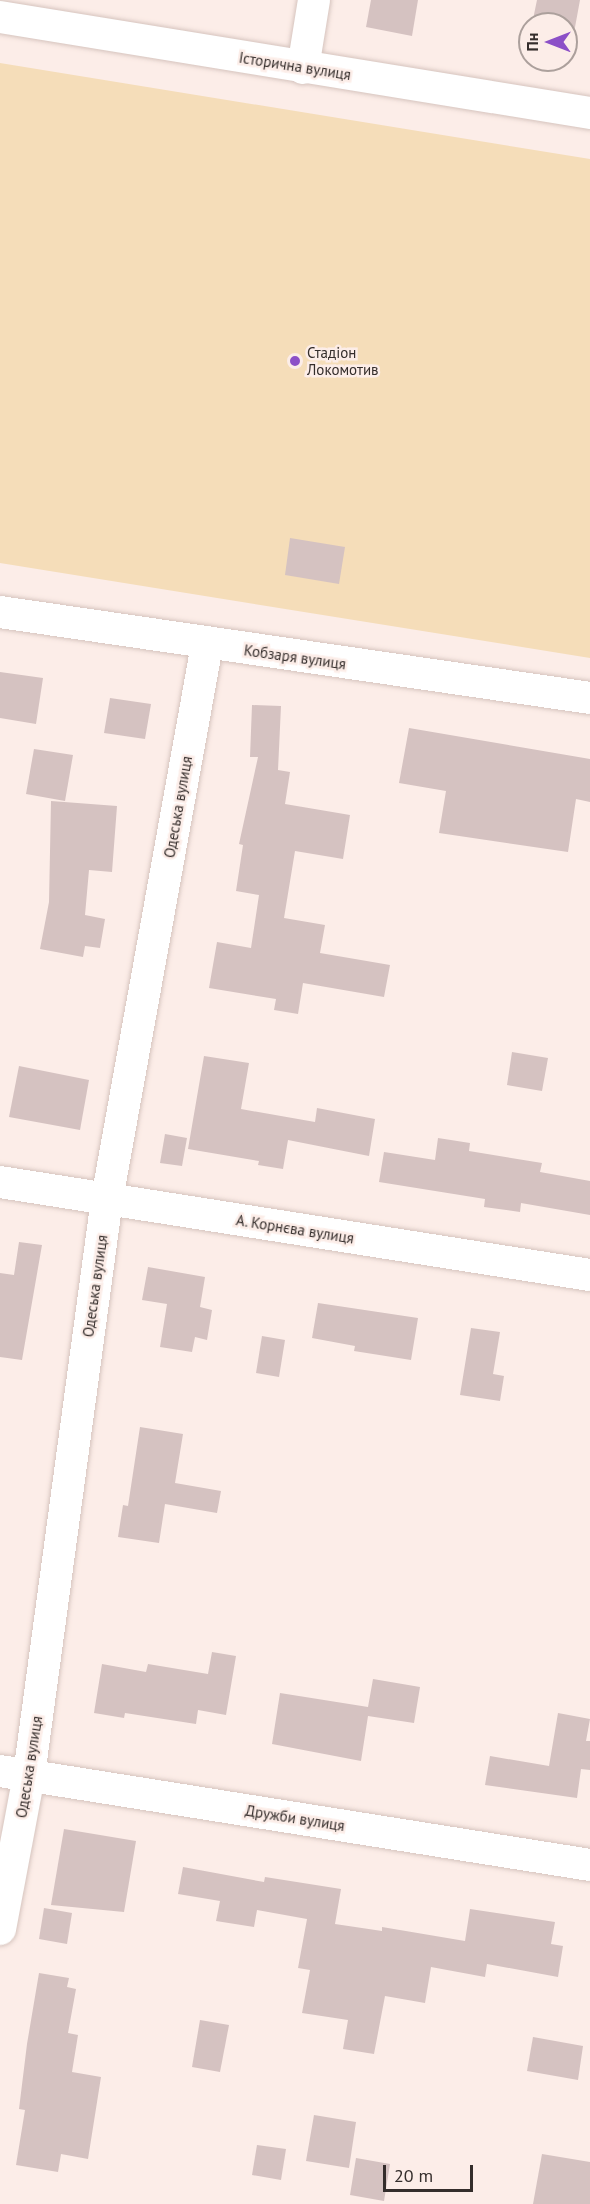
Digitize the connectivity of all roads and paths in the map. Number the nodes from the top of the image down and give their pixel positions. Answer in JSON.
{"nodes":[{"id":1,"x":314,"y":0,"type":"edge"},
{"id":2,"x":0,"y":17,"type":"edge"},
{"id":3,"x":303,"y":68,"type":"junction"},
{"id":4,"x":590,"y":112,"type":"edge"},
{"id":5,"x":0,"y":612,"type":"edge"},
{"id":6,"x":207,"y":645,"type":"junction"},
{"id":7,"x":590,"y":698,"type":"edge"},
{"id":8,"x":0,"y":1182,"type":"edge"},
{"id":9,"x":107,"y":1199,"type":"junction"},
{"id":10,"x":590,"y":1275,"type":"edge"},
{"id":11,"x":14,"y":1773,"type":"edge"},
{"id":12,"x":590,"y":1865,"type":"edge"},
{"id":13,"x":0,"y":1929,"type":"edge"}],
"edges":[{"from":1,"to":3,"type":"street"},
{"from":2,"to":3,"type":"street","name":"Історична вулиця"},
{"from":3,"to":4,"type":"street","name":"Історична вулиця"},
{"from":5,"to":6,"type":"street","name":"Кобзаря вулиця"},
{"from":6,"to":7,"type":"street","name":"Кобзаря вулиця"},
{"from":6,"to":9,"type":"street","name":"Одеська вулиця"},
{"from":8,"to":9,"type":"street","name":"А. Корнєва вулиця"},
{"from":9,"to":10,"type":"street","name":"А. Корнєва вулиця"},
{"from":9,"to":11,"type":"street","name":"Одеська вулиця"},
{"from":11,"to":12,"type":"street","name":"Дружби вулиця"},
{"from":11,"to":13,"type":"street","name":"Одеська вулиця"}]}
